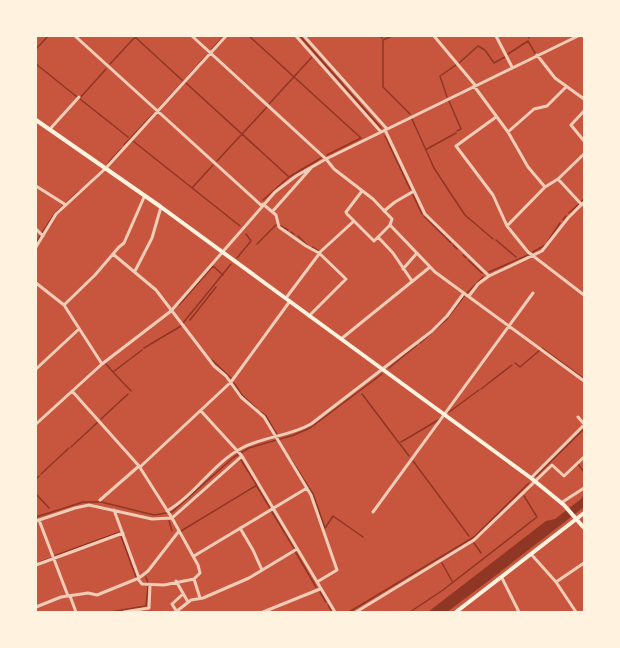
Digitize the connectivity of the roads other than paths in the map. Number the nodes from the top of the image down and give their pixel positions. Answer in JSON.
{"nodes":[{"id":1,"x":75,"y":36,"type":"edge"},
{"id":2,"x":192,"y":36,"type":"edge"},
{"id":3,"x":226,"y":36,"type":"edge"},
{"id":4,"x":296,"y":36,"type":"edge"},
{"id":5,"x":304,"y":36,"type":"edge"},
{"id":6,"x":434,"y":36,"type":"edge"},
{"id":7,"x":496,"y":36,"type":"edge"},
{"id":8,"x":578,"y":36,"type":"edge"},
{"id":9,"x":210,"y":53,"type":"junction"},
{"id":10,"x":537,"y":55,"type":"junction"},
{"id":11,"x":512,"y":67,"type":"junction"},
{"id":12,"x":475,"y":86,"type":"junction"},
{"id":13,"x":566,"y":87,"type":"junction"},
{"id":14,"x":79,"y":97,"type":"dead end"},
{"id":15,"x":584,"y":99,"type":"edge"},
{"id":16,"x":158,"y":111,"type":"junction"},
{"id":17,"x":584,"y":111,"type":"edge"},
{"id":18,"x":496,"y":117,"type":"junction"},
{"id":19,"x":36,"y":120,"type":"edge"},
{"id":20,"x":386,"y":129,"type":"junction"},
{"id":21,"x":50,"y":130,"type":"junction"},
{"id":22,"x":381,"y":132,"type":"junction"},
{"id":23,"x":508,"y":132,"type":"junction"},
{"id":24,"x":584,"y":141,"type":"edge"},
{"id":25,"x":584,"y":154,"type":"edge"},
{"id":26,"x":326,"y":159,"type":"junction"},
{"id":27,"x":313,"y":166,"type":"junction"},
{"id":28,"x":106,"y":168,"type":"junction"},
{"id":29,"x":558,"y":179,"type":"junction"},
{"id":30,"x":36,"y":186,"type":"edge"},
{"id":31,"x":546,"y":187,"type":"junction"},
{"id":32,"x":362,"y":191,"type":"junction"},
{"id":33,"x":414,"y":191,"type":"junction"},
{"id":34,"x":145,"y":195,"type":"junction"},
{"id":35,"x":583,"y":204,"type":"edge"},
{"id":36,"x":66,"y":205,"type":"junction"},
{"id":37,"x":262,"y":205,"type":"junction"},
{"id":38,"x":162,"y":207,"type":"junction"},
{"id":39,"x":384,"y":211,"type":"junction"},
{"id":40,"x":272,"y":212,"type":"junction"},
{"id":41,"x":354,"y":221,"type":"junction"},
{"id":42,"x":390,"y":225,"type":"junction"},
{"id":43,"x":507,"y":226,"type":"junction"},
{"id":44,"x":36,"y":229,"type":"edge"},
{"id":45,"x":43,"y":236,"type":"junction"},
{"id":46,"x":378,"y":237,"type":"junction"},
{"id":47,"x":36,"y":247,"type":"edge"},
{"id":48,"x":222,"y":252,"type":"junction"},
{"id":49,"x":319,"y":253,"type":"junction"},
{"id":50,"x":417,"y":253,"type":"junction"},
{"id":51,"x":113,"y":254,"type":"junction"},
{"id":52,"x":533,"y":256,"type":"junction"},
{"id":53,"x":430,"y":267,"type":"junction"},
{"id":54,"x":403,"y":268,"type":"junction"},
{"id":55,"x":135,"y":271,"type":"junction"},
{"id":56,"x":489,"y":276,"type":"junction"},
{"id":57,"x":412,"y":281,"type":"junction"},
{"id":58,"x":36,"y":283,"type":"edge"},
{"id":59,"x":464,"y":293,"type":"junction"},
{"id":60,"x":533,"y":293,"type":"dead end"},
{"id":61,"x":584,"y":295,"type":"edge"},
{"id":62,"x":469,"y":296,"type":"junction"},
{"id":63,"x":286,"y":298,"type":"junction"},
{"id":64,"x":290,"y":302,"type":"junction"},
{"id":65,"x":64,"y":305,"type":"junction"},
{"id":66,"x":170,"y":311,"type":"junction"},
{"id":67,"x":309,"y":316,"type":"junction"},
{"id":68,"x":509,"y":326,"type":"junction"},
{"id":69,"x":79,"y":329,"type":"junction"},
{"id":70,"x":341,"y":339,"type":"junction"},
{"id":71,"x":102,"y":364,"type":"junction"},
{"id":72,"x":36,"y":369,"type":"edge"},
{"id":73,"x":383,"y":370,"type":"junction"},
{"id":74,"x":584,"y":381,"type":"edge"},
{"id":75,"x":231,"y":382,"type":"junction"},
{"id":76,"x":72,"y":391,"type":"junction"},
{"id":77,"x":201,"y":411,"type":"junction"},
{"id":78,"x":444,"y":414,"type":"junction"},
{"id":79,"x":578,"y":417,"type":"dead end"},
{"id":80,"x":36,"y":424,"type":"edge"},
{"id":81,"x":584,"y":424,"type":"edge"},
{"id":82,"x":277,"y":439,"type":"junction"},
{"id":83,"x":240,"y":453,"type":"junction"},
{"id":84,"x":584,"y":457,"type":"edge"},
{"id":85,"x":139,"y":467,"type":"junction"},
{"id":86,"x":531,"y":478,"type":"junction"},
{"id":87,"x":535,"y":481,"type":"junction"},
{"id":88,"x":307,"y":488,"type":"junction"},
{"id":89,"x":584,"y":488,"type":"edge"},
{"id":90,"x":100,"y":500,"type":"dead end"},
{"id":91,"x":562,"y":504,"type":"junction"},
{"id":92,"x":274,"y":508,"type":"junction"},
{"id":93,"x":114,"y":510,"type":"junction"},
{"id":94,"x":373,"y":512,"type":"dead end"},
{"id":95,"x":584,"y":513,"type":"edge"},
{"id":96,"x":169,"y":514,"type":"junction"},
{"id":97,"x":576,"y":520,"type":"junction"},
{"id":98,"x":38,"y":521,"type":"edge"},
{"id":99,"x":240,"y":528,"type":"junction"},
{"id":100,"x":584,"y":528,"type":"edge"},
{"id":101,"x":179,"y":531,"type":"junction"},
{"id":102,"x":123,"y":533,"type":"junction"},
{"id":103,"x":297,"y":548,"type":"junction"},
{"id":104,"x":531,"y":554,"type":"junction"},
{"id":105,"x":194,"y":556,"type":"junction"},
{"id":106,"x":54,"y":559,"type":"junction"},
{"id":107,"x":584,"y":563,"type":"edge"},
{"id":108,"x":36,"y":566,"type":"edge"},
{"id":109,"x":262,"y":570,"type":"junction"},
{"id":110,"x":138,"y":578,"type":"junction"},
{"id":111,"x":194,"y":578,"type":"junction"},
{"id":112,"x":502,"y":578,"type":"junction"},
{"id":113,"x":176,"y":581,"type":"junction"},
{"id":114,"x":316,"y":582,"type":"junction"},
{"id":115,"x":556,"y":582,"type":"junction"},
{"id":116,"x":150,"y":585,"type":"junction"},
{"id":117,"x":320,"y":589,"type":"junction"},
{"id":118,"x":183,"y":594,"type":"junction"},
{"id":119,"x":69,"y":596,"type":"junction"},
{"id":120,"x":200,"y":598,"type":"junction"},
{"id":121,"x":188,"y":602,"type":"junction"},
{"id":122,"x":36,"y":607,"type":"edge"},
{"id":123,"x":462,"y":610,"type":"edge"},
{"id":124,"x":76,"y":612,"type":"edge"},
{"id":125,"x":124,"y":612,"type":"edge"},
{"id":126,"x":177,"y":612,"type":"edge"},
{"id":127,"x":263,"y":612,"type":"edge"},
{"id":128,"x":335,"y":612,"type":"edge"},
{"id":129,"x":356,"y":612,"type":"edge"},
{"id":130,"x":456,"y":612,"type":"edge"},
{"id":131,"x":519,"y":612,"type":"edge"},
{"id":132,"x":576,"y":612,"type":"edge"}],
"edges":[{"from":1,"to":16,"type":"street"},
{"from":2,"to":9,"type":"street"},
{"from":3,"to":9,"type":"street"},
{"from":4,"to":22,"type":"street"},
{"from":5,"to":20,"type":"street"},
{"from":6,"to":12,"type":"street"},
{"from":7,"to":11,"type":"street"},
{"from":8,"to":10,"type":"street"},
{"from":9,"to":16,"type":"street"},
{"from":9,"to":26,"type":"street"},
{"from":10,"to":11,"type":"street"},
{"from":10,"to":13,"type":"street"},
{"from":11,"to":12,"type":"street"},
{"from":12,"to":18,"type":"street"},
{"from":12,"to":20,"type":"street"},
{"from":13,"to":15,"type":"street"},
{"from":13,"to":23,"type":"street"},
{"from":14,"to":21,"type":"street"},
{"from":16,"to":28,"type":"street"},
{"from":16,"to":37,"type":"street"},
{"from":17,"to":24,"type":"street"},
{"from":18,"to":23,"type":"street"},
{"from":18,"to":43,"type":"street"},
{"from":19,"to":21,"type":"main road"},
{"from":20,"to":22,"type":"street"},
{"from":20,"to":33,"type":"street"},
{"from":21,"to":28,"type":"main road"},
{"from":22,"to":26,"type":"street"},
{"from":23,"to":31,"type":"street"},
{"from":25,"to":29,"type":"street"},
{"from":26,"to":27,"type":"street"},
{"from":26,"to":32,"type":"street"},
{"from":27,"to":37,"type":"street"},
{"from":27,"to":40,"type":"street"},
{"from":28,"to":34,"type":"main road"},
{"from":28,"to":36,"type":"street"},
{"from":29,"to":31,"type":"street"},
{"from":29,"to":35,"type":"street"},
{"from":30,"to":36,"type":"street"},
{"from":31,"to":43,"type":"street"},
{"from":32,"to":39,"type":"street"},
{"from":32,"to":41,"type":"street"},
{"from":33,"to":39,"type":"street"},
{"from":33,"to":56,"type":"street"},
{"from":34,"to":38,"type":"main road"},
{"from":34,"to":51,"type":"street"},
{"from":35,"to":52,"type":"street"},
{"from":36,"to":45,"type":"street"},
{"from":37,"to":40,"type":"street"},
{"from":37,"to":48,"type":"street"},
{"from":38,"to":48,"type":"main road"},
{"from":38,"to":55,"type":"street"},
{"from":39,"to":42,"type":"street"},
{"from":40,"to":49,"type":"street"},
{"from":41,"to":46,"type":"street"},
{"from":41,"to":49,"type":"street"},
{"from":42,"to":46,"type":"street"},
{"from":42,"to":50,"type":"street"},
{"from":43,"to":52,"type":"street"},
{"from":44,"to":45,"type":"street"},
{"from":45,"to":47,"type":"street"},
{"from":46,"to":54,"type":"street"},
{"from":48,"to":63,"type":"main road"},
{"from":48,"to":66,"type":"street"},
{"from":49,"to":63,"type":"street"},
{"from":49,"to":67,"type":"street"},
{"from":50,"to":53,"type":"street"},
{"from":50,"to":54,"type":"street"},
{"from":51,"to":55,"type":"street"},
{"from":51,"to":65,"type":"street"},
{"from":52,"to":56,"type":"street"},
{"from":52,"to":61,"type":"street"},
{"from":53,"to":57,"type":"street"},
{"from":53,"to":59,"type":"street"},
{"from":54,"to":57,"type":"street"},
{"from":55,"to":66,"type":"street"},
{"from":56,"to":62,"type":"street"},
{"from":57,"to":70,"type":"street"},
{"from":58,"to":65,"type":"street"},
{"from":59,"to":62,"type":"street"},
{"from":59,"to":73,"type":"street"},
{"from":60,"to":68,"type":"street"},
{"from":62,"to":68,"type":"street"},
{"from":63,"to":64,"type":"main road"},
{"from":64,"to":67,"type":"main road"},
{"from":64,"to":75,"type":"street"},
{"from":65,"to":69,"type":"street"},
{"from":66,"to":71,"type":"street"},
{"from":66,"to":75,"type":"street"},
{"from":67,"to":70,"type":"main road"},
{"from":68,"to":74,"type":"street"},
{"from":68,"to":78,"type":"street"},
{"from":69,"to":71,"type":"street"},
{"from":69,"to":72,"type":"street"},
{"from":70,"to":73,"type":"main road"},
{"from":71,"to":76,"type":"street"},
{"from":73,"to":78,"type":"main road"},
{"from":73,"to":82,"type":"street"},
{"from":75,"to":77,"type":"street"},
{"from":75,"to":82,"type":"street"},
{"from":76,"to":80,"type":"street"},
{"from":76,"to":85,"type":"street"},
{"from":77,"to":83,"type":"street"},
{"from":77,"to":85,"type":"street"},
{"from":78,"to":86,"type":"main road"},
{"from":78,"to":94,"type":"street"},
{"from":79,"to":81,"type":"street"},
{"from":81,"to":86,"type":"street"},
{"from":82,"to":83,"type":"street"},
{"from":82,"to":88,"type":"street"},
{"from":83,"to":92,"type":"street"},
{"from":83,"to":96,"type":"street"},
{"from":83,"to":96,"type":"street"},
{"from":84,"to":87,"type":"street"},
{"from":85,"to":90,"type":"street"},
{"from":85,"to":96,"type":"street"},
{"from":86,"to":87,"type":"main road"},
{"from":87,"to":91,"type":"main road"},
{"from":87,"to":129,"type":"street"},
{"from":88,"to":92,"type":"street"},
{"from":88,"to":114,"type":"street"},
{"from":89,"to":91,"type":"street"},
{"from":91,"to":97,"type":"main road"},
{"from":92,"to":99,"type":"street"},
{"from":92,"to":103,"type":"street"},
{"from":93,"to":96,"type":"street"},
{"from":93,"to":98,"type":"street"},
{"from":93,"to":102,"type":"street"},
{"from":95,"to":97,"type":"main road"},
{"from":96,"to":101,"type":"street"},
{"from":97,"to":100,"type":"main road"},
{"from":97,"to":104,"type":"main road"},
{"from":98,"to":106,"type":"street"},
{"from":99,"to":105,"type":"street"},
{"from":99,"to":109,"type":"street"},
{"from":101,"to":105,"type":"street"},
{"from":101,"to":110,"type":"street"},
{"from":102,"to":106,"type":"street"},
{"from":102,"to":110,"type":"street"},
{"from":103,"to":109,"type":"street"},
{"from":103,"to":114,"type":"street"},
{"from":104,"to":112,"type":"main road"},
{"from":104,"to":115,"type":"street"},
{"from":105,"to":111,"type":"street"},
{"from":106,"to":108,"type":"street"},
{"from":106,"to":119,"type":"street"},
{"from":107,"to":115,"type":"street"},
{"from":109,"to":120,"type":"street"},
{"from":110,"to":116,"type":"street"},
{"from":110,"to":119,"type":"street"},
{"from":111,"to":113,"type":"street"},
{"from":111,"to":120,"type":"street"},
{"from":112,"to":123,"type":"main road"},
{"from":112,"to":131,"type":"street"},
{"from":113,"to":116,"type":"street"},
{"from":113,"to":118,"type":"street"},
{"from":114,"to":117,"type":"street"},
{"from":115,"to":132,"type":"street"},
{"from":116,"to":125,"type":"street"},
{"from":117,"to":127,"type":"street"},
{"from":117,"to":128,"type":"street"},
{"from":118,"to":121,"type":"street"},
{"from":118,"to":126,"type":"street"},
{"from":119,"to":122,"type":"street"},
{"from":119,"to":124,"type":"street"},
{"from":120,"to":121,"type":"street"},
{"from":121,"to":126,"type":"street"},
{"from":123,"to":130,"type":"main road"}]}
